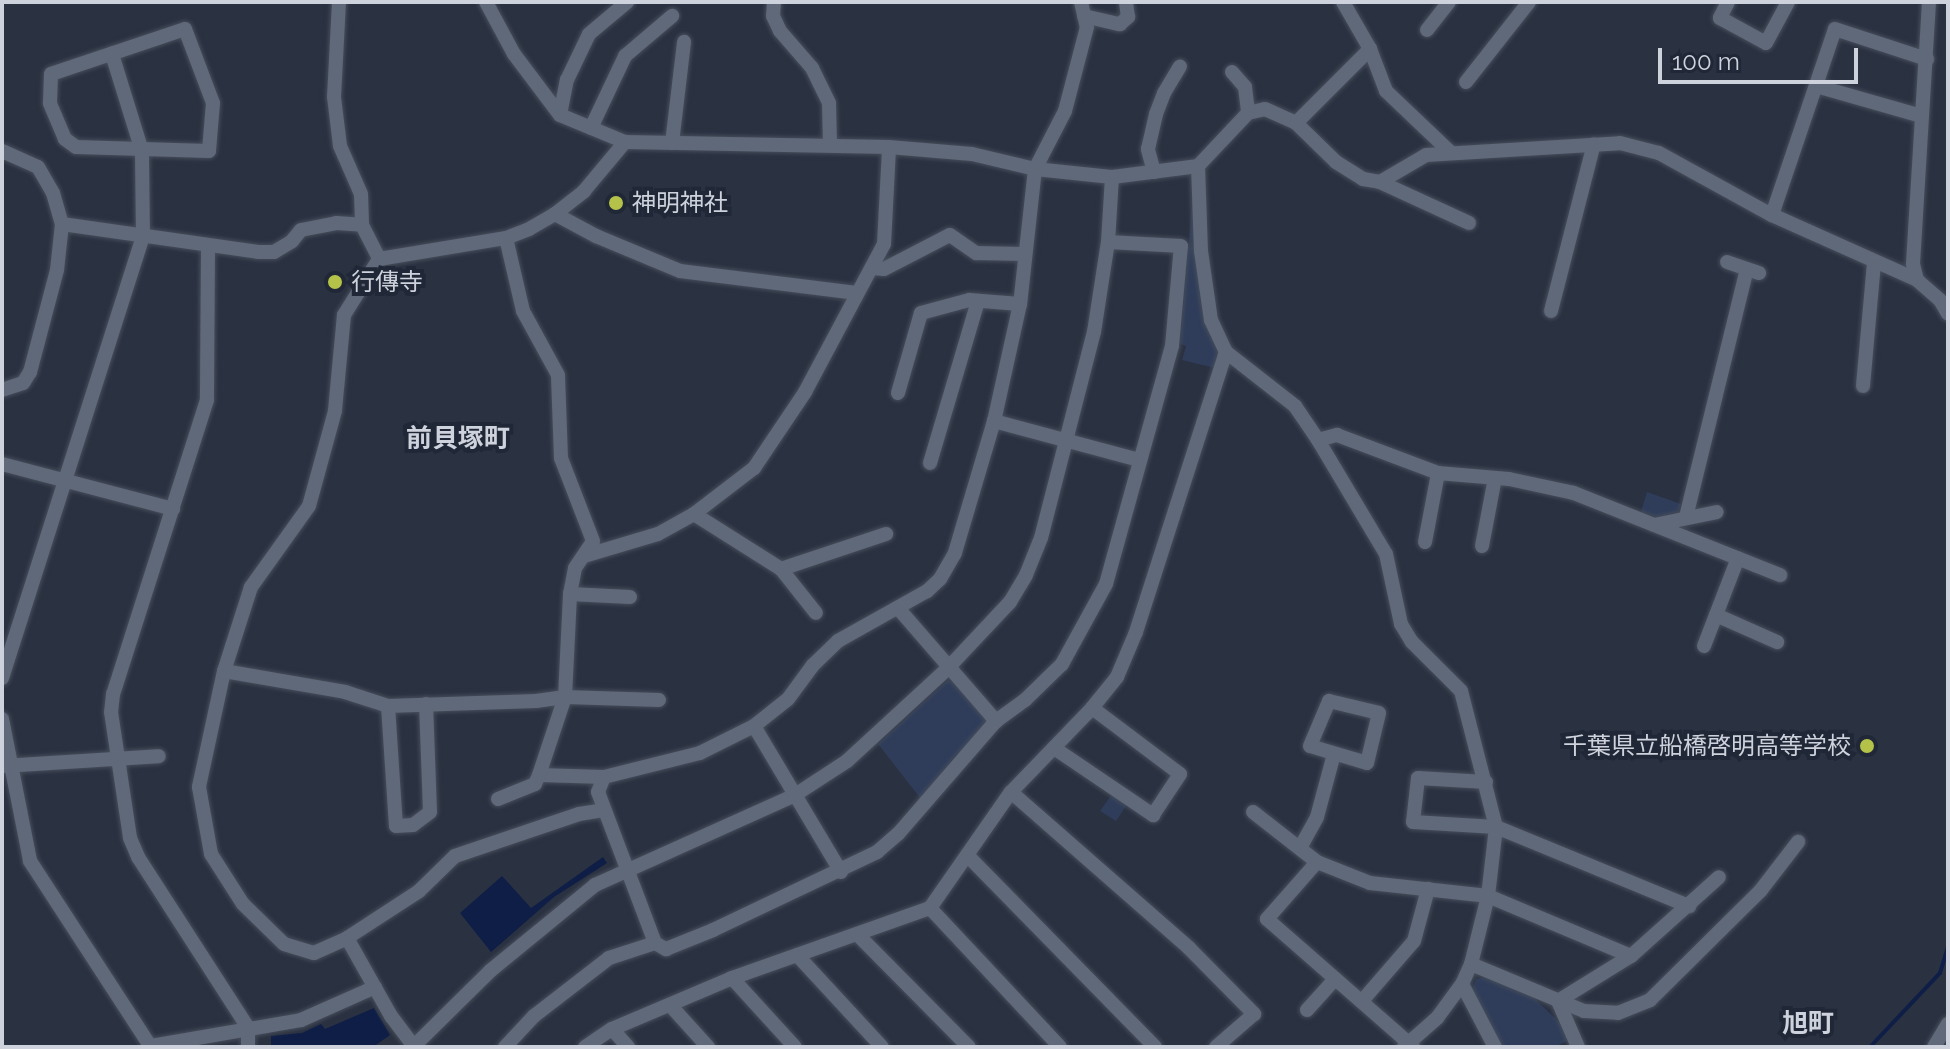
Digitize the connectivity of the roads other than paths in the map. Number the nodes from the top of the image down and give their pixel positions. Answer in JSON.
{"nodes":[{"id":1,"x":339,"y":2,"type":"edge"},
{"id":2,"x":486,"y":2,"type":"edge"},
{"id":3,"x":627,"y":2,"type":"edge"},
{"id":4,"x":774,"y":2,"type":"edge"},
{"id":5,"x":1126,"y":2,"type":"edge"},
{"id":6,"x":1343,"y":2,"type":"edge"},
{"id":7,"x":1449,"y":2,"type":"edge"},
{"id":8,"x":1529,"y":2,"type":"edge"},
{"id":9,"x":1728,"y":2,"type":"edge"},
{"id":10,"x":1788,"y":2,"type":"edge"},
{"id":11,"x":1929,"y":2,"type":"edge"},
{"id":12,"x":1083,"y":9,"type":"edge"},
{"id":13,"x":672,"y":16,"type":"dead end"},
{"id":14,"x":1427,"y":30,"type":"dead end"},
{"id":15,"x":684,"y":42,"type":"dead end"},
{"id":16,"x":1370,"y":49,"type":"junction"},
{"id":17,"x":112,"y":54,"type":"junction"},
{"id":18,"x":1927,"y":59,"type":"junction"},
{"id":19,"x":1180,"y":66,"type":"dead end"},
{"id":20,"x":1232,"y":72,"type":"dead end"},
{"id":21,"x":1466,"y":82,"type":"dead end"},
{"id":22,"x":1816,"y":86,"type":"junction"},
{"id":23,"x":1248,"y":113,"type":"junction"},
{"id":24,"x":560,"y":115,"type":"junction"},
{"id":25,"x":1921,"y":116,"type":"junction"},
{"id":26,"x":1296,"y":123,"type":"junction"},
{"id":27,"x":591,"y":128,"type":"junction"},
{"id":28,"x":625,"y":142,"type":"junction"},
{"id":29,"x":672,"y":143,"type":"junction"},
{"id":30,"x":1594,"y":144,"type":"junction"},
{"id":31,"x":830,"y":145,"type":"junction"},
{"id":32,"x":889,"y":147,"type":"junction"},
{"id":33,"x":2,"y":151,"type":"edge"},
{"id":34,"x":142,"y":151,"type":"junction"},
{"id":35,"x":1450,"y":152,"type":"junction"},
{"id":36,"x":1198,"y":166,"type":"junction"},
{"id":37,"x":1035,"y":169,"type":"junction"},
{"id":38,"x":1154,"y":172,"type":"junction"},
{"id":39,"x":1112,"y":177,"type":"junction"},
{"id":40,"x":1380,"y":182,"type":"junction"},
{"id":41,"x":555,"y":214,"type":"junction"},
{"id":42,"x":1772,"y":215,"type":"junction"},
{"id":43,"x":1469,"y":223,"type":"dead end"},
{"id":44,"x":62,"y":224,"type":"junction"},
{"id":45,"x":362,"y":225,"type":"junction"},
{"id":46,"x":143,"y":237,"type":"junction"},
{"id":47,"x":506,"y":238,"type":"junction"},
{"id":48,"x":1108,"y":242,"type":"junction"},
{"id":49,"x":208,"y":248,"type":"junction"},
{"id":50,"x":1024,"y":254,"type":"junction"},
{"id":51,"x":379,"y":259,"type":"junction"},
{"id":52,"x":1727,"y":262,"type":"dead end"},
{"id":53,"x":1874,"y":263,"type":"junction"},
{"id":54,"x":873,"y":268,"type":"junction"},
{"id":55,"x":1917,"y":280,"type":"junction"},
{"id":56,"x":857,"y":293,"type":"junction"},
{"id":57,"x":978,"y":301,"type":"junction"},
{"id":58,"x":1020,"y":304,"type":"junction"},
{"id":59,"x":1947,"y":308,"type":"edge"},
{"id":60,"x":1551,"y":311,"type":"dead end"},
{"id":61,"x":1226,"y":352,"type":"junction"},
{"id":62,"x":1863,"y":386,"type":"dead end"},
{"id":63,"x":2,"y":390,"type":"edge"},
{"id":64,"x":898,"y":393,"type":"dead end"},
{"id":65,"x":994,"y":421,"type":"junction"},
{"id":66,"x":1318,"y":440,"type":"junction"},
{"id":67,"x":1066,"y":441,"type":"junction"},
{"id":68,"x":1140,"y":460,"type":"junction"},
{"id":69,"x":930,"y":463,"type":"dead end"},
{"id":70,"x":2,"y":464,"type":"edge"},
{"id":71,"x":1438,"y":473,"type":"junction"},
{"id":72,"x":1495,"y":478,"type":"junction"},
{"id":73,"x":65,"y":479,"type":"junction"},
{"id":74,"x":173,"y":509,"type":"junction"},
{"id":75,"x":1717,"y":512,"type":"dead end"},
{"id":76,"x":694,"y":514,"type":"junction"},
{"id":77,"x":1686,"y":517,"type":"junction"},
{"id":78,"x":1654,"y":525,"type":"junction"},
{"id":79,"x":886,"y":534,"type":"dead end"},
{"id":80,"x":1425,"y":542,"type":"dead end"},
{"id":81,"x":1482,"y":546,"type":"dead end"},
{"id":82,"x":584,"y":556,"type":"junction"},
{"id":83,"x":1738,"y":558,"type":"junction"},
{"id":84,"x":781,"y":569,"type":"junction"},
{"id":85,"x":1780,"y":575,"type":"dead end"},
{"id":86,"x":570,"y":594,"type":"junction"},
{"id":87,"x":630,"y":597,"type":"dead end"},
{"id":88,"x":898,"y":608,"type":"junction"},
{"id":89,"x":816,"y":613,"type":"dead end"},
{"id":90,"x":1716,"y":615,"type":"junction"},
{"id":91,"x":1777,"y":642,"type":"dead end"},
{"id":92,"x":1704,"y":646,"type":"dead end"},
{"id":93,"x":948,"y":668,"type":"junction"},
{"id":94,"x":224,"y":671,"type":"junction"},
{"id":95,"x":2,"y":678,"type":"edge"},
{"id":96,"x":565,"y":697,"type":"junction"},
{"id":97,"x":659,"y":700,"type":"dead end"},
{"id":98,"x":426,"y":704,"type":"junction"},
{"id":99,"x":388,"y":706,"type":"junction"},
{"id":100,"x":1092,"y":708,"type":"junction"},
{"id":101,"x":2,"y":719,"type":"edge"},
{"id":102,"x":996,"y":721,"type":"junction"},
{"id":103,"x":754,"y":726,"type":"junction"},
{"id":104,"x":1054,"y":748,"type":"junction"},
{"id":105,"x":1334,"y":754,"type":"junction"},
{"id":106,"x":159,"y":756,"type":"dead end"},
{"id":107,"x":115,"y":757,"type":"junction"},
{"id":108,"x":6,"y":766,"type":"edge"},
{"id":109,"x":539,"y":775,"type":"junction"},
{"id":110,"x":604,"y":777,"type":"junction"},
{"id":111,"x":1486,"y":782,"type":"junction"},
{"id":112,"x":1011,"y":792,"type":"junction"},
{"id":113,"x":795,"y":795,"type":"junction"},
{"id":114,"x":498,"y":799,"type":"dead end"},
{"id":115,"x":604,"y":810,"type":"junction"},
{"id":116,"x":1253,"y":812,"type":"dead end"},
{"id":117,"x":1496,"y":827,"type":"junction"},
{"id":118,"x":1798,"y":842,"type":"dead end"},
{"id":119,"x":1300,"y":848,"type":"junction"},
{"id":120,"x":968,"y":856,"type":"junction"},
{"id":121,"x":1317,"y":862,"type":"junction"},
{"id":122,"x":626,"y":868,"type":"junction"},
{"id":123,"x":841,"y":872,"type":"junction"},
{"id":124,"x":1719,"y":877,"type":"dead end"},
{"id":125,"x":1428,"y":889,"type":"junction"},
{"id":126,"x":1488,"y":896,"type":"junction"},
{"id":127,"x":1689,"y":906,"type":"junction"},
{"id":128,"x":930,"y":908,"type":"junction"},
{"id":129,"x":857,"y":934,"type":"junction"},
{"id":130,"x":347,"y":938,"type":"junction"},
{"id":131,"x":655,"y":943,"type":"junction"},
{"id":132,"x":797,"y":955,"type":"junction"},
{"id":133,"x":1631,"y":956,"type":"junction"},
{"id":134,"x":1471,"y":964,"type":"junction"},
{"id":135,"x":732,"y":978,"type":"junction"},
{"id":136,"x":1335,"y":979,"type":"junction"},
{"id":137,"x":1462,"y":984,"type":"junction"},
{"id":138,"x":375,"y":987,"type":"junction"},
{"id":139,"x":1362,"y":1001,"type":"junction"},
{"id":140,"x":1558,"y":1001,"type":"junction"},
{"id":141,"x":670,"y":1005,"type":"junction"},
{"id":142,"x":1307,"y":1010,"type":"dead end"},
{"id":143,"x":1948,"y":1024,"type":"edge"},
{"id":144,"x":248,"y":1028,"type":"junction"},
{"id":145,"x":612,"y":1029,"type":"junction"},
{"id":146,"x":151,"y":1046,"type":"edge"},
{"id":147,"x":1409,"y":1046,"type":"edge"},
{"id":148,"x":248,"y":1047,"type":"edge"},
{"id":149,"x":413,"y":1047,"type":"edge"},
{"id":150,"x":505,"y":1047,"type":"edge"},
{"id":151,"x":585,"y":1047,"type":"edge"},
{"id":152,"x":628,"y":1047,"type":"edge"},
{"id":153,"x":708,"y":1047,"type":"edge"},
{"id":154,"x":795,"y":1047,"type":"edge"},
{"id":155,"x":882,"y":1047,"type":"edge"},
{"id":156,"x":969,"y":1047,"type":"edge"},
{"id":157,"x":1060,"y":1047,"type":"edge"},
{"id":158,"x":1155,"y":1047,"type":"edge"},
{"id":159,"x":1216,"y":1047,"type":"edge"},
{"id":160,"x":1495,"y":1047,"type":"edge"},
{"id":161,"x":1578,"y":1047,"type":"edge"},
{"id":162,"x":1934,"y":1047,"type":"edge"}],
"edges":[{"from":1,"to":45,"type":"street"},
{"from":2,"to":24,"type":"street"},
{"from":3,"to":24,"type":"street"},
{"from":4,"to":31,"type":"street"},
{"from":5,"to":12,"type":"street"},
{"from":6,"to":16,"type":"street"},
{"from":7,"to":14,"type":"street"},
{"from":8,"to":21,"type":"street"},
{"from":9,"to":10,"type":"street"},
{"from":11,"to":18,"type":"street"},
{"from":12,"to":37,"type":"street"},
{"from":13,"to":27,"type":"street"},
{"from":15,"to":29,"type":"street"},
{"from":16,"to":26,"type":"street"},
{"from":16,"to":35,"type":"street"},
{"from":17,"to":34,"type":"street"},
{"from":17,"to":34,"type":"street"},
{"from":17,"to":34,"type":"street"},
{"from":18,"to":22,"type":"street"},
{"from":18,"to":25,"type":"street"},
{"from":19,"to":38,"type":"street"},
{"from":20,"to":23,"type":"street"},
{"from":22,"to":25,"type":"street"},
{"from":22,"to":42,"type":"street"},
{"from":23,"to":26,"type":"street"},
{"from":23,"to":36,"type":"street"},
{"from":24,"to":27,"type":"street"},
{"from":25,"to":55,"type":"street"},
{"from":26,"to":40,"type":"street"},
{"from":27,"to":28,"type":"street"},
{"from":28,"to":29,"type":"street"},
{"from":28,"to":41,"type":"street"},
{"from":29,"to":31,"type":"street"},
{"from":30,"to":35,"type":"street"},
{"from":30,"to":42,"type":"street"},
{"from":30,"to":60,"type":"street"},
{"from":31,"to":32,"type":"street"},
{"from":32,"to":37,"type":"street"},
{"from":32,"to":54,"type":"street"},
{"from":33,"to":44,"type":"street"},
{"from":34,"to":46,"type":"street"},
{"from":35,"to":40,"type":"street"},
{"from":36,"to":38,"type":"street"},
{"from":36,"to":61,"type":"street"},
{"from":37,"to":39,"type":"street"},
{"from":37,"to":50,"type":"street"},
{"from":38,"to":39,"type":"street"},
{"from":39,"to":48,"type":"street"},
{"from":40,"to":43,"type":"street"},
{"from":41,"to":47,"type":"street"},
{"from":41,"to":56,"type":"street"},
{"from":42,"to":53,"type":"street"},
{"from":44,"to":46,"type":"street"},
{"from":44,"to":63,"type":"street"},
{"from":45,"to":49,"type":"street"},
{"from":45,"to":51,"type":"street"},
{"from":46,"to":49,"type":"street"},
{"from":46,"to":73,"type":"street"},
{"from":47,"to":51,"type":"street"},
{"from":47,"to":82,"type":"street"},
{"from":48,"to":67,"type":"street"},
{"from":48,"to":68,"type":"street"},
{"from":49,"to":74,"type":"street"},
{"from":50,"to":54,"type":"street"},
{"from":50,"to":58,"type":"street"},
{"from":51,"to":94,"type":"street"},
{"from":52,"to":77,"type":"street"},
{"from":53,"to":55,"type":"street"},
{"from":53,"to":62,"type":"street"},
{"from":54,"to":56,"type":"street"},
{"from":55,"to":59,"type":"street"},
{"from":56,"to":76,"type":"street"},
{"from":57,"to":58,"type":"street"},
{"from":57,"to":64,"type":"street"},
{"from":57,"to":69,"type":"street"},
{"from":58,"to":65,"type":"street"},
{"from":61,"to":66,"type":"street"},
{"from":61,"to":100,"type":"street"},
{"from":65,"to":67,"type":"street"},
{"from":65,"to":88,"type":"street"},
{"from":66,"to":71,"type":"street"},
{"from":66,"to":111,"type":"street"},
{"from":67,"to":68,"type":"street"},
{"from":67,"to":93,"type":"street"},
{"from":68,"to":102,"type":"street"},
{"from":70,"to":73,"type":"street"},
{"from":71,"to":72,"type":"street"},
{"from":71,"to":80,"type":"street"},
{"from":72,"to":78,"type":"street"},
{"from":72,"to":81,"type":"street"},
{"from":73,"to":74,"type":"street"},
{"from":73,"to":95,"type":"street"},
{"from":74,"to":107,"type":"street"},
{"from":75,"to":77,"type":"street"},
{"from":76,"to":82,"type":"street"},
{"from":76,"to":84,"type":"street"},
{"from":77,"to":78,"type":"street"},
{"from":78,"to":83,"type":"street"},
{"from":79,"to":84,"type":"street"},
{"from":82,"to":86,"type":"street"},
{"from":83,"to":85,"type":"street"},
{"from":83,"to":90,"type":"street"},
{"from":84,"to":89,"type":"street"},
{"from":86,"to":87,"type":"street"},
{"from":86,"to":96,"type":"street"},
{"from":88,"to":93,"type":"street"},
{"from":88,"to":103,"type":"street"},
{"from":90,"to":91,"type":"street"},
{"from":90,"to":92,"type":"street"},
{"from":93,"to":102,"type":"street"},
{"from":93,"to":113,"type":"street"},
{"from":94,"to":99,"type":"street"},
{"from":94,"to":130,"type":"street"},
{"from":96,"to":97,"type":"street"},
{"from":96,"to":98,"type":"street"},
{"from":96,"to":109,"type":"street"},
{"from":98,"to":99,"type":"street"},
{"from":98,"to":99,"type":"street"},
{"from":100,"to":104,"type":"street"},
{"from":100,"to":104,"type":"street"},
{"from":101,"to":108,"type":"street"},
{"from":102,"to":123,"type":"street"},
{"from":103,"to":110,"type":"street"},
{"from":103,"to":113,"type":"street"},
{"from":104,"to":112,"type":"street"},
{"from":105,"to":105,"type":"street"},
{"from":105,"to":119,"type":"street"},
{"from":106,"to":107,"type":"street"},
{"from":107,"to":108,"type":"street"},
{"from":107,"to":144,"type":"street"},
{"from":108,"to":146,"type":"street"},
{"from":109,"to":110,"type":"street"},
{"from":109,"to":114,"type":"street"},
{"from":110,"to":115,"type":"street"},
{"from":111,"to":117,"type":"street"},
{"from":111,"to":117,"type":"street"},
{"from":112,"to":120,"type":"street"},
{"from":112,"to":159,"type":"street"},
{"from":113,"to":122,"type":"street"},
{"from":113,"to":123,"type":"street"},
{"from":115,"to":122,"type":"street"},
{"from":115,"to":130,"type":"street"},
{"from":116,"to":119,"type":"street"},
{"from":117,"to":126,"type":"street"},
{"from":117,"to":127,"type":"street"},
{"from":118,"to":140,"type":"street"},
{"from":119,"to":121,"type":"street"},
{"from":120,"to":128,"type":"street"},
{"from":120,"to":158,"type":"street"},
{"from":121,"to":125,"type":"street"},
{"from":121,"to":136,"type":"street"},
{"from":122,"to":131,"type":"street"},
{"from":122,"to":149,"type":"street"},
{"from":123,"to":131,"type":"street"},
{"from":124,"to":127,"type":"street"},
{"from":125,"to":126,"type":"street"},
{"from":125,"to":139,"type":"street"},
{"from":126,"to":133,"type":"street"},
{"from":126,"to":134,"type":"street"},
{"from":127,"to":133,"type":"street"},
{"from":128,"to":129,"type":"street"},
{"from":128,"to":157,"type":"street"},
{"from":129,"to":132,"type":"street"},
{"from":129,"to":156,"type":"street"},
{"from":130,"to":138,"type":"street"},
{"from":131,"to":150,"type":"street"},
{"from":132,"to":135,"type":"street"},
{"from":132,"to":155,"type":"street"},
{"from":133,"to":140,"type":"street"},
{"from":134,"to":137,"type":"street"},
{"from":134,"to":140,"type":"street"},
{"from":135,"to":141,"type":"street"},
{"from":135,"to":154,"type":"street"},
{"from":136,"to":139,"type":"street"},
{"from":136,"to":142,"type":"street"},
{"from":137,"to":147,"type":"street"},
{"from":137,"to":160,"type":"street"},
{"from":138,"to":144,"type":"street"},
{"from":138,"to":149,"type":"street"},
{"from":139,"to":147,"type":"street"},
{"from":140,"to":161,"type":"street"},
{"from":141,"to":145,"type":"street"},
{"from":141,"to":153,"type":"street"},
{"from":143,"to":162,"type":"street"},
{"from":144,"to":146,"type":"street"},
{"from":144,"to":148,"type":"street"},
{"from":145,"to":151,"type":"street"},
{"from":145,"to":152,"type":"street"}]}
